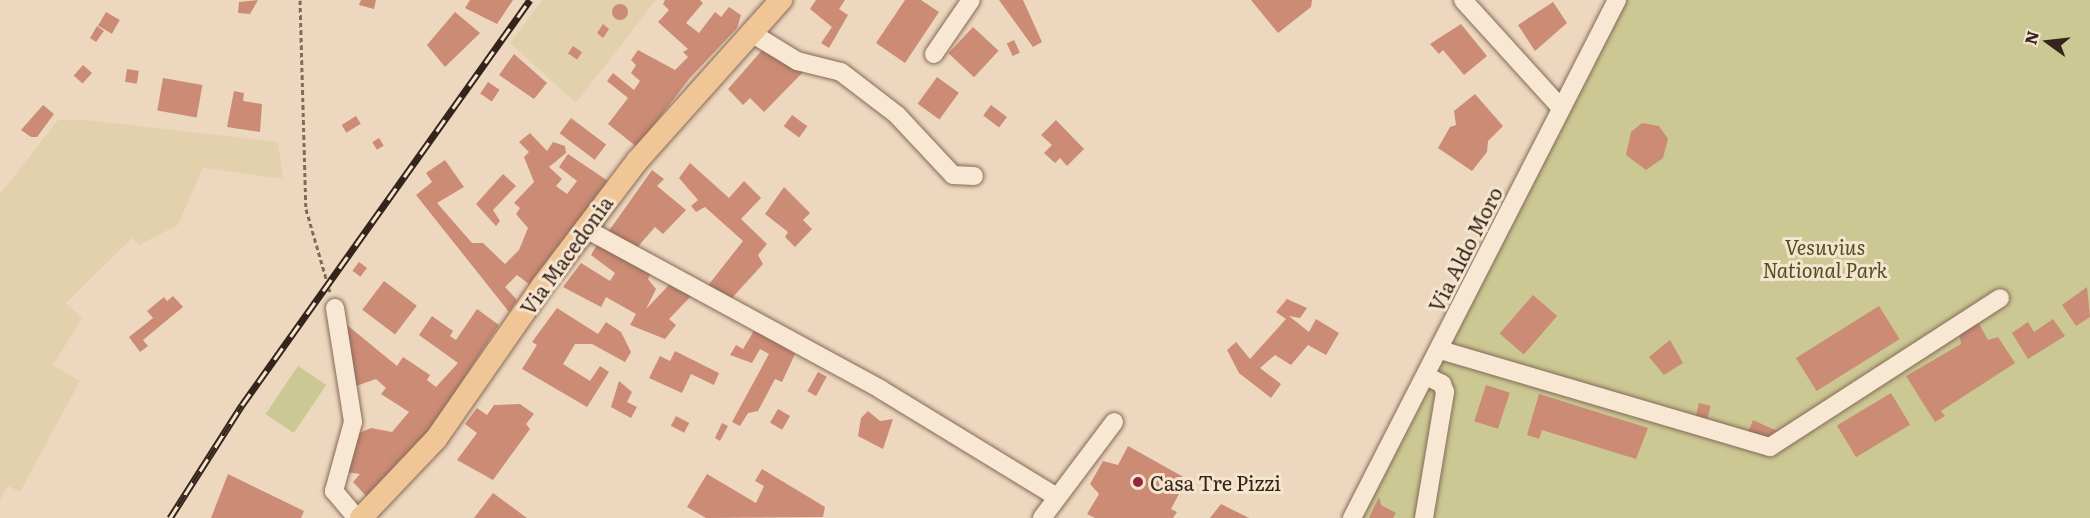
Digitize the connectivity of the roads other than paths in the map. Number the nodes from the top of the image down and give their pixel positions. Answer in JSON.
{"nodes":[{"id":1,"x":782,"y":0,"type":"edge"},
{"id":2,"x":971,"y":0,"type":"edge"},
{"id":3,"x":1463,"y":0,"type":"edge"},
{"id":4,"x":1617,"y":0,"type":"edge"},
{"id":5,"x":753,"y":34,"type":"junction"},
{"id":6,"x":934,"y":54,"type":"dead end"},
{"id":7,"x":1561,"y":108,"type":"junction"},
{"id":8,"x":974,"y":176,"type":"dead end"},
{"id":9,"x":584,"y":228,"type":"junction"},
{"id":10,"x":2000,"y":298,"type":"dead end"},
{"id":11,"x":335,"y":308,"type":"road end"},
{"id":12,"x":1440,"y":350,"type":"junction"},
{"id":13,"x":1426,"y":376,"type":"junction"},
{"id":14,"x":1114,"y":422,"type":"dead end"},
{"id":15,"x":1057,"y":497,"type":"junction"},
{"id":16,"x":359,"y":518,"type":"edge"},
{"id":17,"x":1042,"y":518,"type":"edge"},
{"id":18,"x":1352,"y":518,"type":"edge"},
{"id":19,"x":1424,"y":518,"type":"edge"}],
"edges":[{"from":1,"to":5,"type":"main road","name":"Via Macedonia"},
{"from":2,"to":6,"type":"street"},
{"from":3,"to":7,"type":"street"},
{"from":4,"to":7,"type":"street","name":"Via Aldo Moro"},
{"from":5,"to":8,"type":"street"},
{"from":5,"to":9,"type":"main road","name":"Via Macedonia"},
{"from":7,"to":12,"type":"street","name":"Via Aldo Moro"},
{"from":9,"to":15,"type":"street"},
{"from":9,"to":16,"type":"main road","name":"Via Macedonia"},
{"from":10,"to":12,"type":"street"},
{"from":11,"to":16,"type":"street"},
{"from":12,"to":13,"type":"street","name":"Via Aldo Moro"},
{"from":13,"to":18,"type":"street","name":"Via Aldo Moro"},
{"from":13,"to":19,"type":"street"},
{"from":14,"to":15,"type":"street"},
{"from":15,"to":17,"type":"street"}]}
